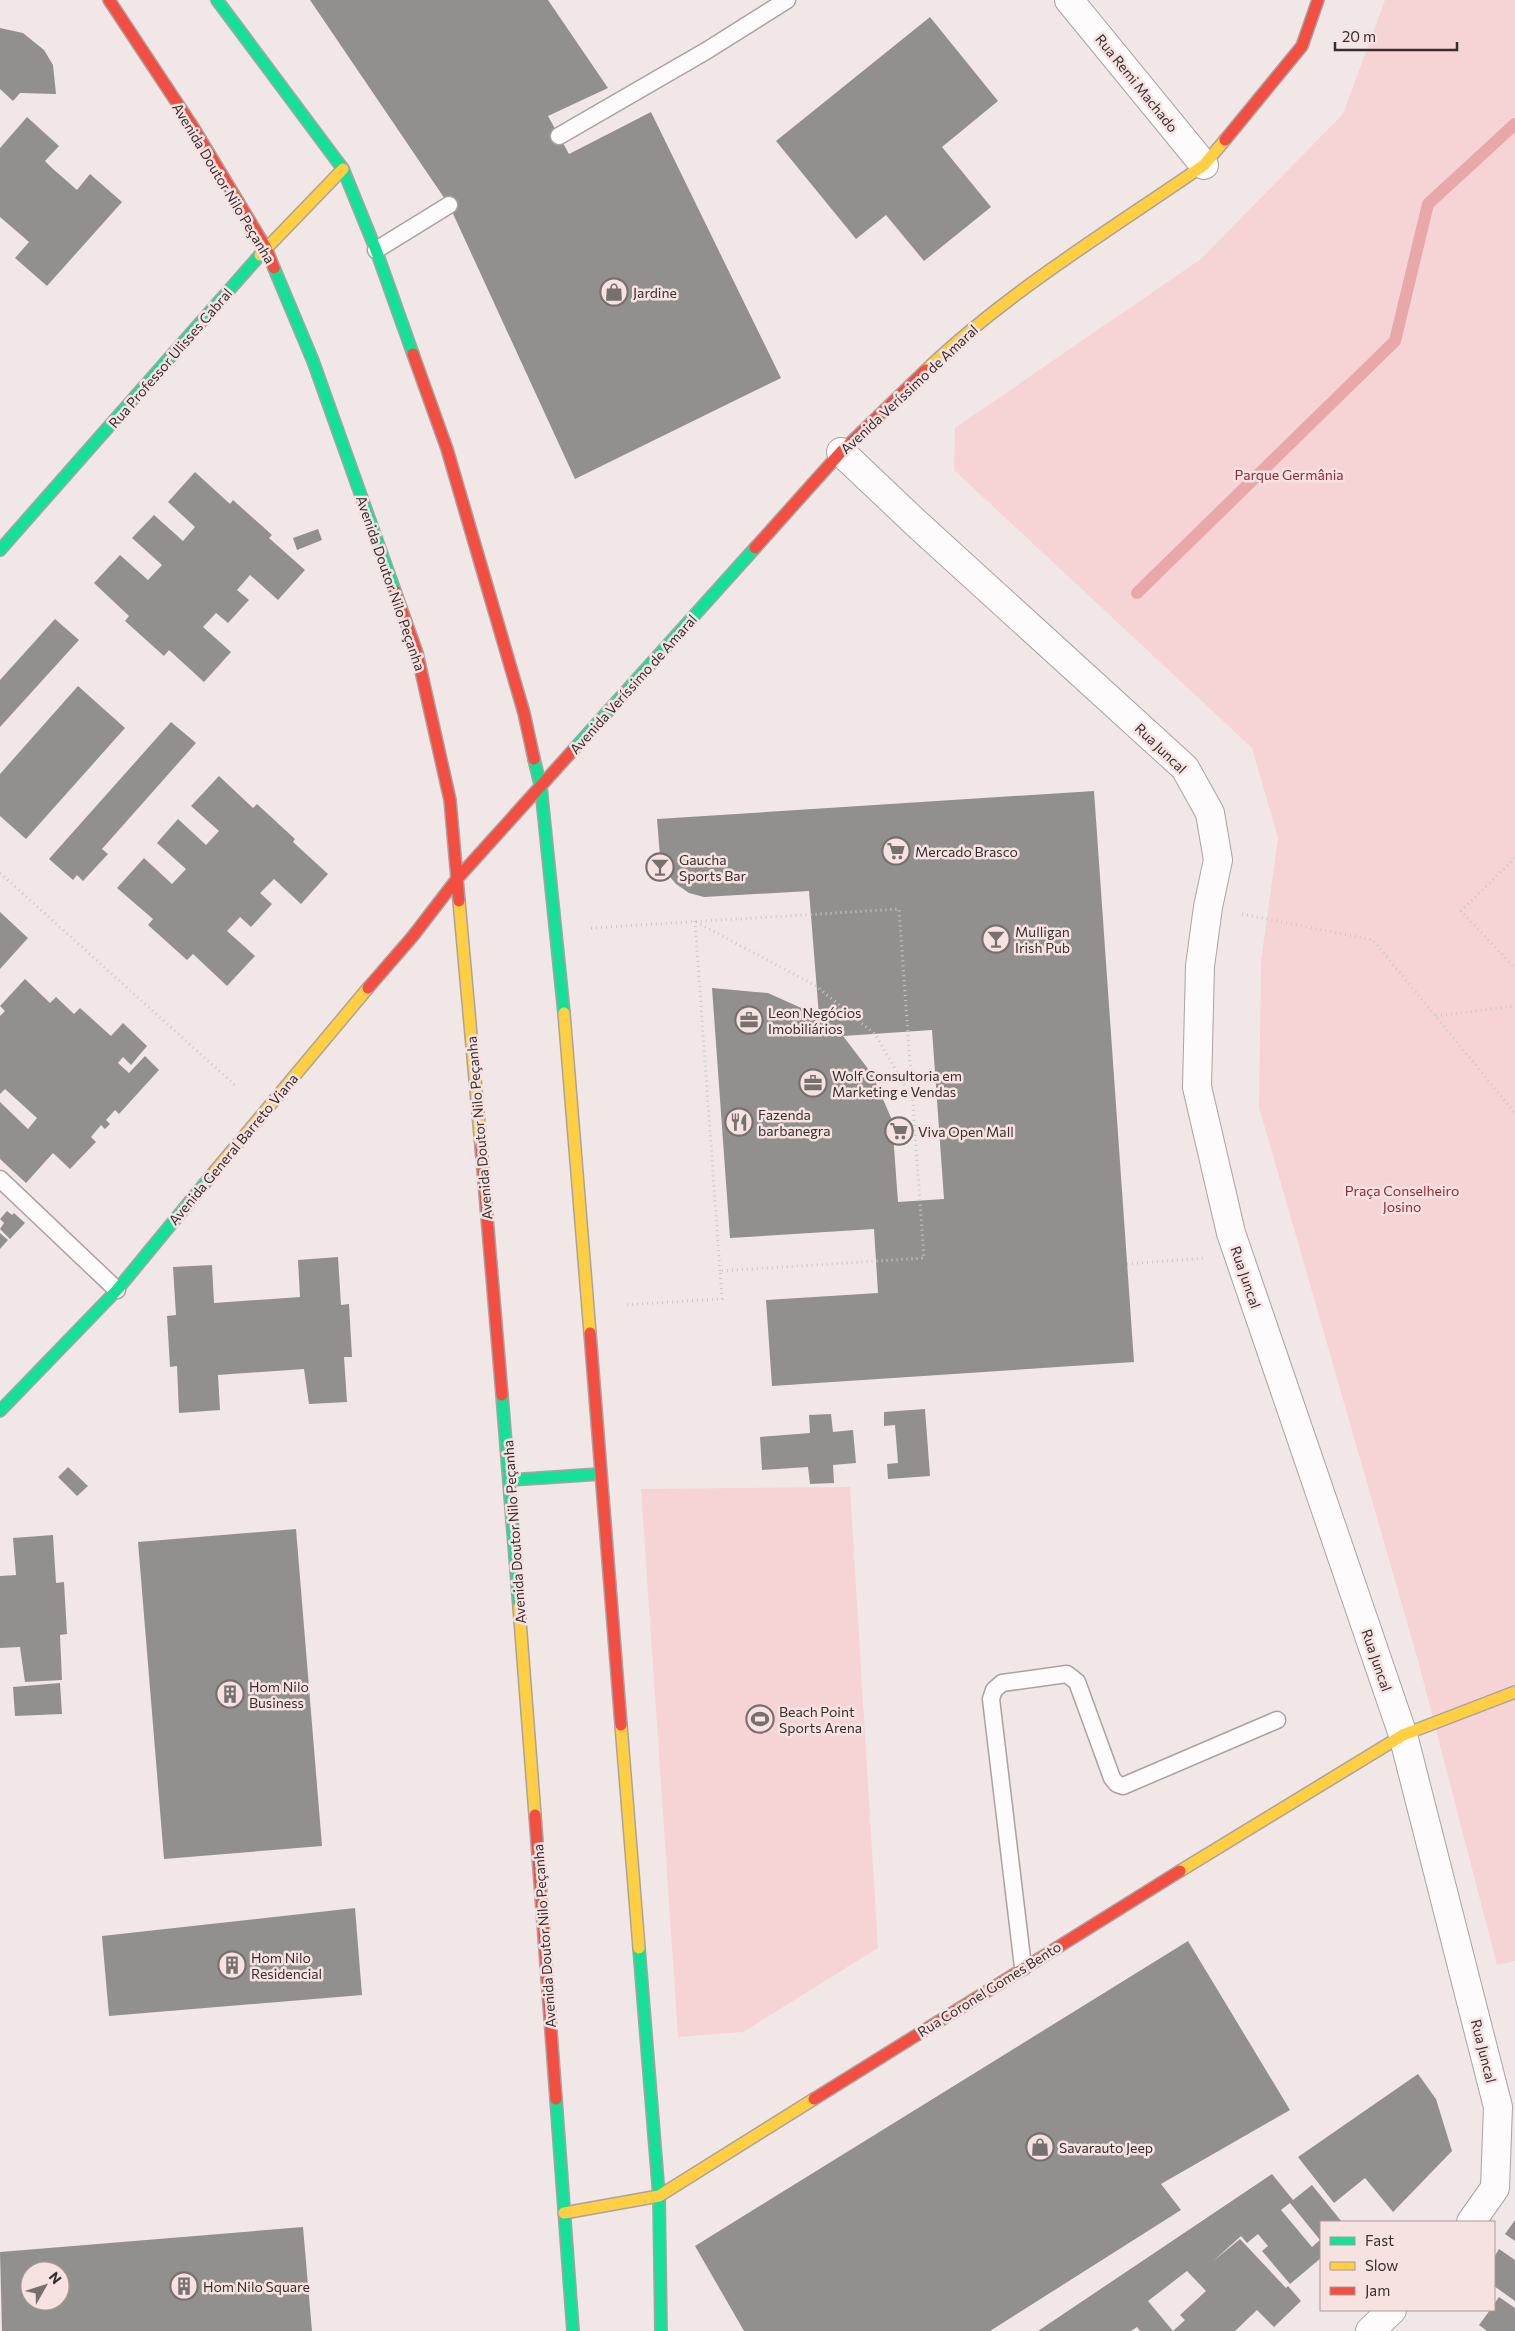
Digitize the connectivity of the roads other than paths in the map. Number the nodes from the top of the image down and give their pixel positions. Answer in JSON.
{"nodes":[{"id":1,"x":109,"y":0,"type":"edge"},
{"id":2,"x":217,"y":0,"type":"edge"},
{"id":3,"x":787,"y":0,"type":"edge"},
{"id":4,"x":1070,"y":0,"type":"edge"},
{"id":5,"x":1318,"y":0,"type":"edge"},
{"id":6,"x":559,"y":136,"type":"dead end"},
{"id":7,"x":1204,"y":165,"type":"junction"},
{"id":8,"x":343,"y":169,"type":"junction"},
{"id":9,"x":449,"y":205,"type":"dead end"},
{"id":10,"x":266,"y":248,"type":"junction"},
{"id":11,"x":376,"y":250,"type":"junction"},
{"id":12,"x":841,"y":452,"type":"junction"},
{"id":13,"x":0,"y":550,"type":"edge"},
{"id":14,"x":541,"y":788,"type":"junction"},
{"id":15,"x":456,"y":880,"type":"junction"},
{"id":16,"x":0,"y":1179,"type":"edge"},
{"id":17,"x":117,"y":1290,"type":"junction"},
{"id":18,"x":0,"y":1411,"type":"edge"},
{"id":19,"x":600,"y":1474,"type":"junction"},
{"id":20,"x":510,"y":1480,"type":"junction"},
{"id":21,"x":1515,"y":1692,"type":"edge"},
{"id":22,"x":1277,"y":1720,"type":"dead end"},
{"id":23,"x":1403,"y":1735,"type":"junction"},
{"id":24,"x":1023,"y":1967,"type":"junction"},
{"id":25,"x":659,"y":2196,"type":"junction"},
{"id":26,"x":564,"y":2213,"type":"junction"},
{"id":27,"x":1472,"y":2221,"type":"edge"},
{"id":28,"x":1391,"y":2311,"type":"edge"},
{"id":29,"x":574,"y":2331,"type":"edge"},
{"id":30,"x":661,"y":2331,"type":"edge"},
{"id":31,"x":1370,"y":2331,"type":"edge"}],
"edges":[{"from":1,"to":10,"type":"main road","name":"Avenida Doutor Nilo Peçanha"},
{"from":2,"to":8,"type":"main road"},
{"from":3,"to":6,"type":"lane"},
{"from":4,"to":7,"type":"street","name":"Rua Remi Machado"},
{"from":5,"to":7,"type":"main road","name":"Avenida Veríssimo de Amaral"},
{"from":7,"to":12,"type":"main road","name":"Avenida Veríssimo de Amaral"},
{"from":8,"to":10,"type":"main road","name":"Rua Professor Ulisses Cabral"},
{"from":8,"to":11,"type":"main road"},
{"from":9,"to":11,"type":"lane"},
{"from":10,"to":13,"type":"main road","name":"Rua Professor Ulisses Cabral"},
{"from":10,"to":15,"type":"main road","name":"Avenida Doutor Nilo Peçanha"},
{"from":11,"to":14,"type":"main road"},
{"from":12,"to":14,"type":"main road","name":"Avenida Veríssimo de Amaral"},
{"from":12,"to":23,"type":"street","name":"Rua Juncal"},
{"from":14,"to":15,"type":"main road","name":"Avenida Veríssimo de Amaral"},
{"from":14,"to":19,"type":"main road"},
{"from":15,"to":17,"type":"main road","name":"Avenida General Barreto Viana"},
{"from":15,"to":20,"type":"main road","name":"Avenida Doutor Nilo Peçanha"},
{"from":16,"to":17,"type":"lane"},
{"from":17,"to":18,"type":"main road","name":"Avenida General Barreto Viana"},
{"from":19,"to":20,"type":"main road"},
{"from":19,"to":25,"type":"main road"},
{"from":20,"to":26,"type":"main road","name":"Avenida Doutor Nilo Peçanha"},
{"from":21,"to":23,"type":"main road","name":"Rua Coronel Gomes Bento"},
{"from":22,"to":24,"type":"lane"},
{"from":23,"to":24,"type":"main road","name":"Rua Coronel Gomes Bento"},
{"from":23,"to":27,"type":"street","name":"Rua Juncal"},
{"from":24,"to":25,"type":"main road","name":"Rua Coronel Gomes Bento"},
{"from":25,"to":26,"type":"main road","name":"Rua Coronel Gomes Bento"},
{"from":25,"to":30,"type":"main road"},
{"from":26,"to":29,"type":"main road","name":"Avenida Doutor Nilo Peçanha"},
{"from":28,"to":31,"type":"street"}]}
